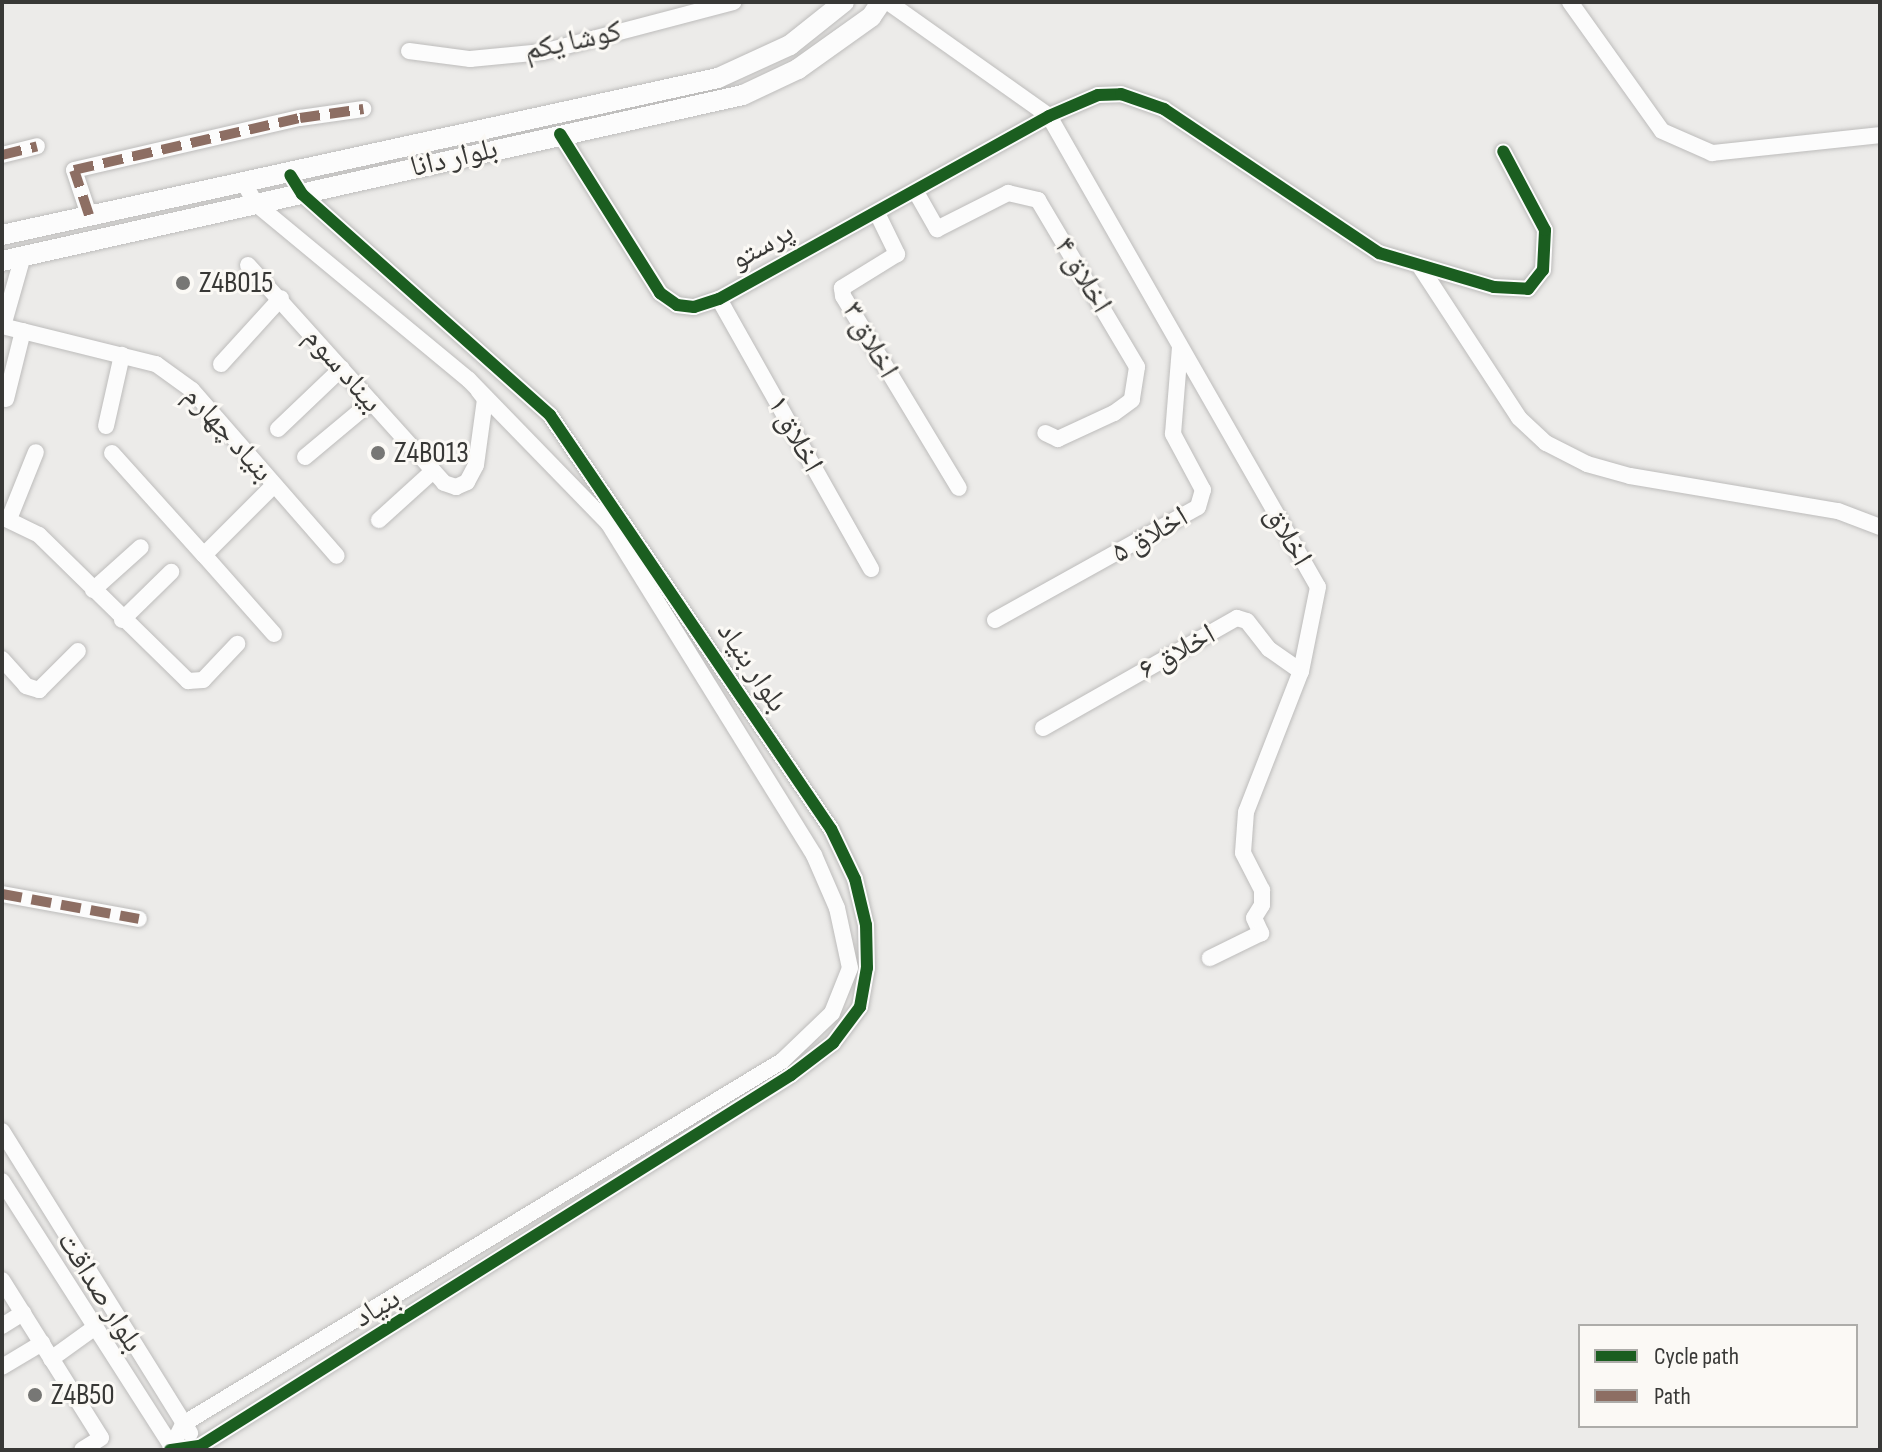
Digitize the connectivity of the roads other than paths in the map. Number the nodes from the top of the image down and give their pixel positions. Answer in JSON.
{"nodes":[{"id":1,"x":734,"y":2,"type":"edge"},
{"id":2,"x":844,"y":2,"type":"edge"},
{"id":3,"x":881,"y":2,"type":"edge"},
{"id":4,"x":888,"y":2,"type":"edge"},
{"id":5,"x":1570,"y":2,"type":"edge"},
{"id":6,"x":409,"y":51,"type":"dead end"},
{"id":7,"x":363,"y":109,"type":"dead end"},
{"id":8,"x":1049,"y":116,"type":"junction"},
{"id":9,"x":560,"y":134,"type":"junction"},
{"id":10,"x":1880,"y":135,"type":"edge"},
{"id":11,"x":37,"y":146,"type":"dead end"},
{"id":12,"x":1503,"y":151,"type":"dead end"},
{"id":13,"x":2,"y":155,"type":"edge"},
{"id":14,"x":290,"y":175,"type":"junction"},
{"id":15,"x":245,"y":184,"type":"junction"},
{"id":16,"x":916,"y":192,"type":"junction"},
{"id":17,"x":302,"y":194,"type":"junction"},
{"id":18,"x":255,"y":203,"type":"junction"},
{"id":19,"x":877,"y":213,"type":"junction"},
{"id":20,"x":89,"y":215,"type":"junction"},
{"id":21,"x":2,"y":235,"type":"edge"},
{"id":22,"x":23,"y":256,"type":"junction"},
{"id":23,"x":2,"y":261,"type":"edge"},
{"id":24,"x":248,"y":265,"type":"dead end"},
{"id":25,"x":1421,"y":268,"type":"junction"},
{"id":26,"x":281,"y":298,"type":"junction"},
{"id":27,"x":719,"y":299,"type":"junction"},
{"id":28,"x":2,"y":326,"type":"edge"},
{"id":29,"x":23,"y":331,"type":"junction"},
{"id":30,"x":1180,"y":347,"type":"junction"},
{"id":31,"x":122,"y":355,"type":"junction"},
{"id":32,"x":221,"y":364,"type":"dead end"},
{"id":33,"x":342,"y":368,"type":"junction"},
{"id":34,"x":469,"y":380,"type":"junction"},
{"id":35,"x":6,"y":399,"type":"dead end"},
{"id":36,"x":371,"y":402,"type":"junction"},
{"id":37,"x":106,"y":426,"type":"dead end"},
{"id":38,"x":278,"y":429,"type":"dead end"},
{"id":39,"x":1045,"y":433,"type":"dead end"},
{"id":40,"x":36,"y":452,"type":"dead end"},
{"id":41,"x":112,"y":453,"type":"dead end"},
{"id":42,"x":305,"y":457,"type":"dead end"},
{"id":43,"x":432,"y":472,"type":"junction"},
{"id":44,"x":274,"y":485,"type":"junction"},
{"id":45,"x":959,"y":488,"type":"dead end"},
{"id":46,"x":6,"y":518,"type":"edge"},
{"id":47,"x":379,"y":520,"type":"dead end"},
{"id":48,"x":1880,"y":527,"type":"edge"},
{"id":49,"x":141,"y":547,"type":"dead end"},
{"id":50,"x":204,"y":555,"type":"junction"},
{"id":51,"x":337,"y":556,"type":"dead end"},
{"id":52,"x":871,"y":569,"type":"dead end"},
{"id":53,"x":171,"y":572,"type":"dead end"},
{"id":54,"x":93,"y":590,"type":"junction"},
{"id":55,"x":122,"y":620,"type":"junction"},
{"id":56,"x":995,"y":620,"type":"dead end"},
{"id":57,"x":274,"y":634,"type":"dead end"},
{"id":58,"x":237,"y":644,"type":"dead end"},
{"id":59,"x":78,"y":651,"type":"dead end"},
{"id":60,"x":2,"y":659,"type":"edge"},
{"id":61,"x":1301,"y":671,"type":"junction"},
{"id":62,"x":1043,"y":728,"type":"dead end"},
{"id":63,"x":2,"y":894,"type":"edge"},
{"id":64,"x":139,"y":919,"type":"dead end"},
{"id":65,"x":1210,"y":958,"type":"dead end"},
{"id":66,"x":2,"y":1131,"type":"edge"},
{"id":67,"x":594,"y":1174,"type":"joint"},
{"id":68,"x":2,"y":1181,"type":"edge"},
{"id":69,"x":2,"y":1280,"type":"edge"},
{"id":70,"x":23,"y":1313,"type":"junction"},
{"id":71,"x":2,"y":1326,"type":"edge"},
{"id":72,"x":94,"y":1328,"type":"junction"},
{"id":73,"x":42,"y":1343,"type":"junction"},
{"id":74,"x":51,"y":1359,"type":"junction"},
{"id":75,"x":2,"y":1367,"type":"edge"},
{"id":76,"x":183,"y":1424,"type":"junction"},
{"id":77,"x":201,"y":1448,"type":"edge"},
{"id":78,"x":82,"y":1450,"type":"edge"},
{"id":79,"x":172,"y":1450,"type":"edge"}],
"edges":[{"from":1,"to":6,"type":"street","name":"کوشا یکم"},
{"from":2,"to":14,"type":"street","name":"بلوار دانا"},
{"from":3,"to":9,"type":"street","name":"بلوار دانا"},
{"from":4,"to":8,"type":"street"},
{"from":5,"to":10,"type":"street"},
{"from":7,"to":20,"type":"street"},
{"from":8,"to":16,"type":"street","name":"پرستو"},
{"from":8,"to":25,"type":"street","name":"پرستو"},
{"from":8,"to":30,"type":"street","name":"اخلاق"},
{"from":9,"to":17,"type":"street","name":"بلوار دانا"},
{"from":9,"to":27,"type":"street","name":"پرستو"},
{"from":11,"to":13,"type":"street"},
{"from":12,"to":25,"type":"street","name":"پرستو"},
{"from":14,"to":15,"type":"street","name":"بلوار دانا"},
{"from":14,"to":17,"type":"street","name":"بلوار بنیاد"},
{"from":15,"to":18,"type":"street","name":"بلوار بنیاد"},
{"from":15,"to":20,"type":"street","name":"بلوار دانا"},
{"from":16,"to":19,"type":"street","name":"پرستو"},
{"from":16,"to":39,"type":"street","name":"اخلاق ۴"},
{"from":17,"to":18,"type":"street","name":"بلوار دانا"},
{"from":17,"to":77,"type":"street","name":"بلوار بنیاد"},
{"from":18,"to":22,"type":"street","name":"بلوار دانا"},
{"from":18,"to":34,"type":"street","name":"بلوار بنیاد"},
{"from":19,"to":27,"type":"street","name":"پرستو"},
{"from":19,"to":45,"type":"street","name":"اخلاق ۳"},
{"from":20,"to":21,"type":"street","name":"بلوار دانا"},
{"from":22,"to":23,"type":"street","name":"بلوار دانا"},
{"from":22,"to":28,"type":"street"},
{"from":24,"to":26,"type":"street","name":"بیناد سوم"},
{"from":25,"to":48,"type":"street"},
{"from":26,"to":32,"type":"street"},
{"from":26,"to":33,"type":"street","name":"بیناد سوم"},
{"from":27,"to":52,"type":"street","name":"اخلاق ۱"},
{"from":28,"to":29,"type":"street","name":"بنیاد چهارم"},
{"from":29,"to":31,"type":"street","name":"بنیاد چهارم"},
{"from":29,"to":35,"type":"street"},
{"from":30,"to":56,"type":"street","name":"اخلاق ۵"},
{"from":30,"to":61,"type":"street","name":"اخلاق"},
{"from":31,"to":37,"type":"street"},
{"from":31,"to":44,"type":"street","name":"بنیاد چهارم"},
{"from":33,"to":36,"type":"street","name":"بیناد سوم"},
{"from":33,"to":38,"type":"street"},
{"from":34,"to":43,"type":"street"},
{"from":34,"to":67,"type":"street","name":"بلوار بنیاد"},
{"from":36,"to":42,"type":"street"},
{"from":36,"to":43,"type":"street","name":"بیناد سوم"},
{"from":40,"to":46,"type":"street"},
{"from":41,"to":50,"type":"street"},
{"from":43,"to":47,"type":"street"},
{"from":44,"to":50,"type":"street"},
{"from":44,"to":51,"type":"street","name":"بنیاد چهارم"},
{"from":46,"to":54,"type":"street"},
{"from":49,"to":54,"type":"street"},
{"from":50,"to":57,"type":"street"},
{"from":53,"to":55,"type":"street"},
{"from":54,"to":55,"type":"street"},
{"from":55,"to":58,"type":"street"},
{"from":59,"to":60,"type":"street"},
{"from":61,"to":62,"type":"street","name":"اخلاق ۶"},
{"from":61,"to":65,"type":"street","name":"اخلاق"},
{"from":63,"to":64,"type":"street"},
{"from":66,"to":76,"type":"street","name":"بلوار صداقت"},
{"from":67,"to":76,"type":"street","name":"بنیاد"},
{"from":68,"to":72,"type":"street","name":"بلوار صداقت"},
{"from":69,"to":70,"type":"street"},
{"from":70,"to":71,"type":"street"},
{"from":70,"to":73,"type":"street"},
{"from":72,"to":74,"type":"street"},
{"from":72,"to":79,"type":"street","name":"بلوار صداقت"},
{"from":73,"to":74,"type":"street"},
{"from":73,"to":75,"type":"street"},
{"from":74,"to":78,"type":"street"},
{"from":76,"to":77,"type":"street","name":"بلوار صداقت"},
{"from":76,"to":79,"type":"street"},
{"from":77,"to":79,"type":"street"}]}
